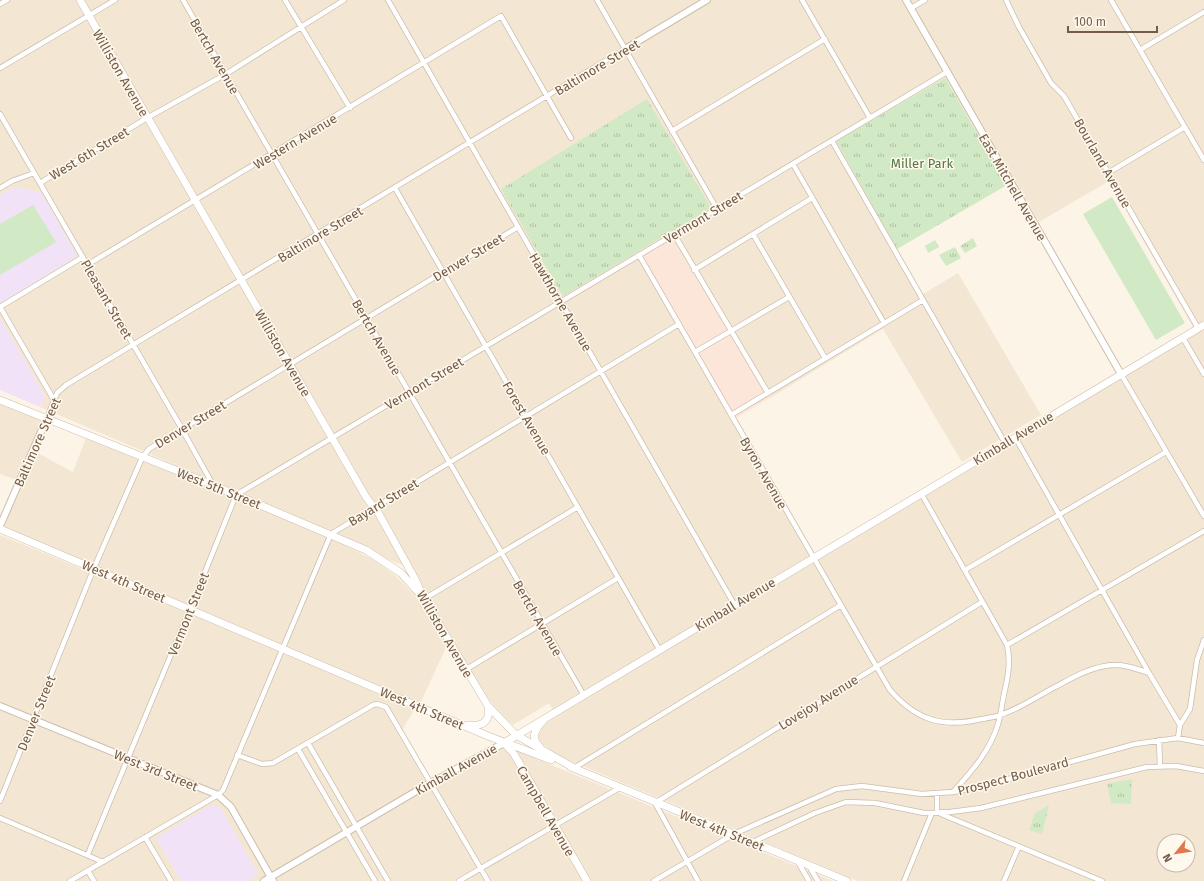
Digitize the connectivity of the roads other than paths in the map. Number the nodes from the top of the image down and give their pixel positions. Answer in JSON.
{"nodes":[{"id":1,"x":7,"y":0,"type":"edge"},
{"id":2,"x":80,"y":0,"type":"edge"},
{"id":3,"x":115,"y":0,"type":"edge"},
{"id":4,"x":183,"y":0,"type":"edge"},
{"id":5,"x":285,"y":0,"type":"edge"},
{"id":6,"x":344,"y":0,"type":"edge"},
{"id":7,"x":388,"y":0,"type":"edge"},
{"id":8,"x":597,"y":0,"type":"edge"},
{"id":9,"x":707,"y":0,"type":"edge"},
{"id":10,"x":802,"y":0,"type":"edge"},
{"id":11,"x":906,"y":0,"type":"edge"},
{"id":12,"x":925,"y":0,"type":"edge"},
{"id":13,"x":1006,"y":0,"type":"edge"},
{"id":14,"x":1111,"y":0,"type":"edge"},
{"id":15,"x":0,"y":4,"type":"edge"},
{"id":16,"x":911,"y":8,"type":"junction"},
{"id":17,"x":1204,"y":12,"type":"edge"},
{"id":18,"x":89,"y":16,"type":"junction"},
{"id":19,"x":300,"y":26,"type":"junction"},
{"id":20,"x":825,"y":40,"type":"junction"},
{"id":21,"x":625,"y":50,"type":"junction"},
{"id":22,"x":1140,"y":50,"type":"junction"},
{"id":23,"x":424,"y":63,"type":"junction"},
{"id":24,"x":0,"y":68,"type":"edge"},
{"id":25,"x":947,"y":72,"type":"junction"},
{"id":26,"x":226,"y":74,"type":"junction"},
{"id":27,"x":548,"y":96,"type":"junction"},
{"id":28,"x":350,"y":108,"type":"junction"},
{"id":29,"x":0,"y":114,"type":"edge"},
{"id":30,"x":147,"y":118,"type":"junction"},
{"id":31,"x":870,"y":118,"type":"junction"},
{"id":32,"x":1185,"y":127,"type":"junction"},
{"id":33,"x":672,"y":131,"type":"junction"},
{"id":34,"x":571,"y":138,"type":"dead end"},
{"id":35,"x":832,"y":141,"type":"junction"},
{"id":36,"x":470,"y":142,"type":"junction"},
{"id":37,"x":272,"y":154,"type":"junction"},
{"id":38,"x":1204,"y":160,"type":"edge"},
{"id":39,"x":793,"y":164,"type":"junction"},
{"id":40,"x":34,"y":173,"type":"junction"},
{"id":41,"x":1108,"y":173,"type":"junction"},
{"id":42,"x":40,"y":183,"type":"junction"},
{"id":43,"x":0,"y":188,"type":"edge"},
{"id":44,"x":395,"y":188,"type":"junction"},
{"id":45,"x":812,"y":198,"type":"junction"},
{"id":46,"x":195,"y":200,"type":"junction"},
{"id":47,"x":717,"y":209,"type":"junction"},
{"id":48,"x":518,"y":227,"type":"junction"},
{"id":49,"x":674,"y":234,"type":"junction"},
{"id":50,"x":753,"y":234,"type":"junction"},
{"id":51,"x":318,"y":235,"type":"junction"},
{"id":52,"x":639,"y":255,"type":"junction"},
{"id":53,"x":83,"y":257,"type":"junction"},
{"id":54,"x":87,"y":265,"type":"junction"},
{"id":55,"x":694,"y":270,"type":"junction"},
{"id":56,"x":443,"y":272,"type":"junction"},
{"id":57,"x":242,"y":281,"type":"junction"},
{"id":58,"x":789,"y":297,"type":"junction"},
{"id":59,"x":923,"y":300,"type":"junction"},
{"id":60,"x":561,"y":302,"type":"junction"},
{"id":61,"x":0,"y":307,"type":"edge"},
{"id":62,"x":366,"y":318,"type":"junction"},
{"id":63,"x":884,"y":323,"type":"junction"},
{"id":64,"x":679,"y":324,"type":"junction"},
{"id":65,"x":1201,"y":327,"type":"edge"},
{"id":66,"x":731,"y":331,"type":"junction"},
{"id":67,"x":1183,"y":338,"type":"junction"},
{"id":68,"x":133,"y":346,"type":"junction"},
{"id":69,"x":486,"y":346,"type":"junction"},
{"id":70,"x":695,"y":352,"type":"junction"},
{"id":71,"x":825,"y":358,"type":"junction"},
{"id":72,"x":290,"y":364,"type":"junction"},
{"id":73,"x":601,"y":371,"type":"junction"},
{"id":74,"x":1121,"y":374,"type":"junction"},
{"id":75,"x":1204,"y":374,"type":"edge"},
{"id":76,"x":408,"y":392,"type":"junction"},
{"id":77,"x":768,"y":393,"type":"junction"},
{"id":78,"x":0,"y":400,"type":"edge"},
{"id":79,"x":54,"y":400,"type":"junction"},
{"id":80,"x":731,"y":414,"type":"junction"},
{"id":81,"x":526,"y":416,"type":"junction"},
{"id":82,"x":47,"y":418,"type":"junction"},
{"id":83,"x":182,"y":429,"type":"junction"},
{"id":84,"x":332,"y":437,"type":"junction"},
{"id":85,"x":1015,"y":437,"type":"junction"},
{"id":86,"x":1005,"y":443,"type":"junction"},
{"id":87,"x":1166,"y":452,"type":"junction"},
{"id":88,"x":142,"y":458,"type":"junction"},
{"id":89,"x":449,"y":462,"type":"junction"},
{"id":90,"x":213,"y":485,"type":"junction"},
{"id":91,"x":921,"y":493,"type":"junction"},
{"id":92,"x":236,"y":495,"type":"junction"},
{"id":93,"x":373,"y":507,"type":"junction"},
{"id":94,"x":578,"y":507,"type":"junction"},
{"id":95,"x":1060,"y":515,"type":"junction"},
{"id":96,"x":1204,"y":516,"type":"edge"},
{"id":97,"x":0,"y":526,"type":"edge"},
{"id":98,"x":0,"y":529,"type":"edge"},
{"id":99,"x":1204,"y":531,"type":"edge"},
{"id":100,"x":331,"y":534,"type":"junction"},
{"id":101,"x":501,"y":553,"type":"junction"},
{"id":102,"x":813,"y":558,"type":"junction"},
{"id":103,"x":94,"y":568,"type":"junction"},
{"id":104,"x":965,"y":570,"type":"junction"},
{"id":105,"x":618,"y":578,"type":"junction"},
{"id":106,"x":1101,"y":589,"type":"junction"},
{"id":107,"x":424,"y":599,"type":"junction"},
{"id":108,"x":982,"y":602,"type":"junction"},
{"id":109,"x":734,"y":604,"type":"junction"},
{"id":110,"x":841,"y":606,"type":"junction"},
{"id":111,"x":190,"y":609,"type":"junction"},
{"id":112,"x":542,"y":624,"type":"junction"},
{"id":113,"x":1204,"y":640,"type":"edge"},
{"id":114,"x":1007,"y":645,"type":"junction"},
{"id":115,"x":282,"y":648,"type":"junction"},
{"id":116,"x":659,"y":649,"type":"junction"},
{"id":117,"x":876,"y":666,"type":"junction"},
{"id":118,"x":465,"y":670,"type":"junction"},
{"id":119,"x":1149,"y":672,"type":"junction"},
{"id":120,"x":583,"y":694,"type":"junction"},
{"id":121,"x":0,"y":706,"type":"edge"},
{"id":122,"x":488,"y":706,"type":"junction"},
{"id":123,"x":550,"y":714,"type":"junction"},
{"id":124,"x":1001,"y":715,"type":"junction"},
{"id":125,"x":33,"y":720,"type":"junction"},
{"id":126,"x":459,"y":723,"type":"junction"},
{"id":127,"x":1180,"y":725,"type":"junction"},
{"id":128,"x":516,"y":735,"type":"junction"},
{"id":129,"x":1178,"y":738,"type":"junction"},
{"id":130,"x":1159,"y":740,"type":"junction"},
{"id":131,"x":504,"y":742,"type":"junction"},
{"id":132,"x":308,"y":743,"type":"junction"},
{"id":133,"x":1204,"y":743,"type":"edge"},
{"id":134,"x":298,"y":749,"type":"junction"},
{"id":135,"x":546,"y":753,"type":"junction"},
{"id":136,"x":237,"y":756,"type":"junction"},
{"id":137,"x":127,"y":759,"type":"junction"},
{"id":138,"x":1160,"y":765,"type":"junction"},
{"id":139,"x":574,"y":768,"type":"junction"},
{"id":140,"x":1204,"y":771,"type":"edge"},
{"id":141,"x":431,"y":783,"type":"junction"},
{"id":142,"x":621,"y":787,"type":"junction"},
{"id":143,"x":953,"y":792,"type":"junction"},
{"id":144,"x":937,"y":793,"type":"junction"},
{"id":145,"x":218,"y":795,"type":"junction"},
{"id":146,"x":0,"y":801,"type":"edge"},
{"id":147,"x":654,"y":803,"type":"junction"},
{"id":148,"x":938,"y":813,"type":"junction"},
{"id":149,"x":932,"y":814,"type":"junction"},
{"id":150,"x":0,"y":818,"type":"edge"},
{"id":151,"x":555,"y":826,"type":"junction"},
{"id":152,"x":357,"y":827,"type":"junction"},
{"id":153,"x":346,"y":833,"type":"junction"},
{"id":154,"x":734,"y":834,"type":"junction"},
{"id":155,"x":145,"y":837,"type":"junction"},
{"id":156,"x":753,"y":842,"type":"junction"},
{"id":157,"x":1019,"y":846,"type":"junction"},
{"id":158,"x":88,"y":854,"type":"junction"},
{"id":159,"x":797,"y":860,"type":"junction"},
{"id":160,"x":103,"y":862,"type":"junction"},
{"id":161,"x":687,"y":862,"type":"junction"},
{"id":162,"x":808,"y":864,"type":"junction"},
{"id":163,"x":481,"y":868,"type":"junction"},
{"id":164,"x":88,"y":871,"type":"junction"},
{"id":165,"x":272,"y":879,"type":"edge"},
{"id":166,"x":70,"y":881,"type":"edge"},
{"id":167,"x":94,"y":881,"type":"edge"},
{"id":168,"x":171,"y":881,"type":"edge"},
{"id":169,"x":264,"y":881,"type":"edge"},
{"id":170,"x":375,"y":881,"type":"edge"},
{"id":171,"x":388,"y":881,"type":"edge"},
{"id":172,"x":459,"y":881,"type":"edge"},
{"id":173,"x":488,"y":881,"type":"edge"},
{"id":174,"x":587,"y":881,"type":"edge"},
{"id":175,"x":654,"y":881,"type":"edge"},
{"id":176,"x":698,"y":881,"type":"edge"},
{"id":177,"x":809,"y":881,"type":"edge"},
{"id":178,"x":818,"y":881,"type":"edge"},
{"id":179,"x":847,"y":881,"type":"edge"},
{"id":180,"x":904,"y":881,"type":"edge"},
{"id":181,"x":1004,"y":881,"type":"edge"},
{"id":182,"x":1102,"y":881,"type":"edge"}],
"edges":[{"from":1,"to":15,"type":"street"},
{"from":2,"to":18,"type":"main road","name":"Williston Avenue"},
{"from":3,"to":18,"type":"street"},
{"from":4,"to":26,"type":"street","name":"Bertch Avenue"},
{"from":5,"to":19,"type":"street"},
{"from":6,"to":19,"type":"street","name":"West 6th Street"},
{"from":7,"to":23,"type":"street","name":"Hawthorne Avenue"},
{"from":8,"to":21,"type":"street"},
{"from":9,"to":21,"type":"street","name":"Baltimore Street"},
{"from":10,"to":20,"type":"street"},
{"from":11,"to":16,"type":"street","name":"East Mitchell Avenue"},
{"from":12,"to":16,"type":"street"},
{"from":13,"to":41,"type":"street","name":"Bourland Avenue"},
{"from":14,"to":22,"type":"street"},
{"from":16,"to":25,"type":"street","name":"East Mitchell Avenue"},
{"from":17,"to":22,"type":"street"},
{"from":18,"to":24,"type":"street"},
{"from":18,"to":30,"type":"main road","name":"Williston Avenue"},
{"from":19,"to":26,"type":"street","name":"West 6th Street"},
{"from":19,"to":28,"type":"street"},
{"from":20,"to":31,"type":"street"},
{"from":20,"to":33,"type":"street"},
{"from":21,"to":27,"type":"street","name":"Baltimore Street"},
{"from":21,"to":33,"type":"street"},
{"from":22,"to":32,"type":"street"},
{"from":23,"to":27,"type":"street","name":"Western Avenue"},
{"from":23,"to":28,"type":"street","name":"Western Avenue"},
{"from":23,"to":36,"type":"street","name":"Hawthorne Avenue"},
{"from":25,"to":31,"type":"street","name":"Vermont Street"},
{"from":25,"to":74,"type":"street","name":"East Mitchell Avenue"},
{"from":26,"to":30,"type":"street","name":"West 6th Street"},
{"from":26,"to":37,"type":"street","name":"Bertch Avenue"},
{"from":27,"to":34,"type":"street"},
{"from":27,"to":36,"type":"street","name":"Baltimore Street"},
{"from":28,"to":37,"type":"street","name":"Western Avenue"},
{"from":29,"to":40,"type":"street","name":"Pleasant Street"},
{"from":30,"to":42,"type":"street","name":"West 6th Street"},
{"from":30,"to":46,"type":"main road","name":"Williston Avenue"},
{"from":31,"to":35,"type":"street","name":"Vermont Street"},
{"from":32,"to":38,"type":"street"},
{"from":32,"to":41,"type":"street"},
{"from":33,"to":47,"type":"street"},
{"from":35,"to":39,"type":"street","name":"Vermont Street"},
{"from":35,"to":59,"type":"street"},
{"from":36,"to":44,"type":"street","name":"Baltimore Street"},
{"from":36,"to":48,"type":"street","name":"Hawthorne Avenue"},
{"from":37,"to":46,"type":"street","name":"Western Avenue"},
{"from":37,"to":51,"type":"street","name":"Bertch Avenue"},
{"from":39,"to":45,"type":"street"},
{"from":39,"to":47,"type":"street","name":"Vermont Street"},
{"from":40,"to":42,"type":"street","name":"Pleasant Street"},
{"from":40,"to":43,"type":"street","name":"West 6th Street"},
{"from":41,"to":65,"type":"street","name":"Bourland Avenue"},
{"from":42,"to":53,"type":"street","name":"Pleasant Street"},
{"from":44,"to":51,"type":"street","name":"Baltimore Street"},
{"from":44,"to":56,"type":"street","name":"Forest Avenue"},
{"from":45,"to":50,"type":"street"},
{"from":45,"to":63,"type":"street"},
{"from":46,"to":54,"type":"street","name":"Western Avenue"},
{"from":46,"to":57,"type":"main road","name":"Williston Avenue"},
{"from":47,"to":49,"type":"street","name":"Vermont Street"},
{"from":48,"to":56,"type":"street","name":"Denver Street"},
{"from":48,"to":60,"type":"street","name":"Hawthorne Avenue"},
{"from":49,"to":52,"type":"street","name":"Vermont Street"},
{"from":49,"to":55,"type":"street"},
{"from":50,"to":55,"type":"street"},
{"from":50,"to":58,"type":"street"},
{"from":51,"to":57,"type":"street","name":"Baltimore Street"},
{"from":51,"to":62,"type":"street","name":"Bertch Avenue"},
{"from":52,"to":60,"type":"street","name":"Vermont Street"},
{"from":52,"to":64,"type":"street","name":"Byron Avenue"},
{"from":53,"to":54,"type":"street","name":"Pleasant Street"},
{"from":53,"to":61,"type":"street"},
{"from":54,"to":68,"type":"street","name":"Pleasant Street"},
{"from":55,"to":66,"type":"street"},
{"from":56,"to":62,"type":"street","name":"Denver Street"},
{"from":56,"to":69,"type":"street","name":"Forest Avenue"},
{"from":57,"to":68,"type":"street","name":"Baltimore Street"},
{"from":57,"to":72,"type":"main road","name":"Williston Avenue"},
{"from":58,"to":66,"type":"street"},
{"from":58,"to":71,"type":"street"},
{"from":59,"to":63,"type":"street"},
{"from":59,"to":86,"type":"street"},
{"from":60,"to":69,"type":"street","name":"Vermont Street"},
{"from":60,"to":73,"type":"street","name":"Hawthorne Avenue"},
{"from":61,"to":79,"type":"street"},
{"from":62,"to":72,"type":"street","name":"Denver Street"},
{"from":62,"to":76,"type":"street","name":"Bertch Avenue"},
{"from":63,"to":71,"type":"street"},
{"from":64,"to":70,"type":"street","name":"Byron Avenue"},
{"from":64,"to":73,"type":"street","name":"Bayard Street"},
{"from":65,"to":67,"type":"main road","name":"Kimball Avenue"},
{"from":66,"to":70,"type":"street"},
{"from":66,"to":77,"type":"street"},
{"from":67,"to":74,"type":"main road","name":"Kimball Avenue"},
{"from":67,"to":75,"type":"street"},
{"from":68,"to":79,"type":"street","name":"Baltimore Street"},
{"from":68,"to":83,"type":"street","name":"Pleasant Street"},
{"from":69,"to":76,"type":"street","name":"Vermont Street"},
{"from":69,"to":81,"type":"street","name":"Forest Avenue"},
{"from":70,"to":80,"type":"street","name":"Byron Avenue"},
{"from":71,"to":77,"type":"street"},
{"from":72,"to":83,"type":"street","name":"Denver Street"},
{"from":72,"to":84,"type":"main road","name":"Williston Avenue"},
{"from":73,"to":81,"type":"street","name":"Bayard Street"},
{"from":73,"to":109,"type":"street","name":"Hawthorne Avenue"},
{"from":74,"to":85,"type":"main road","name":"Kimball Avenue"},
{"from":74,"to":87,"type":"street"},
{"from":76,"to":84,"type":"street","name":"Vermont Street"},
{"from":76,"to":89,"type":"street","name":"Bertch Avenue"},
{"from":77,"to":80,"type":"street"},
{"from":78,"to":82,"type":"main road","name":"West 5th Street"},
{"from":79,"to":82,"type":"street","name":"Baltimore Street"},
{"from":80,"to":102,"type":"street","name":"Byron Avenue"},
{"from":81,"to":89,"type":"street","name":"Bayard Street"},
{"from":81,"to":94,"type":"street","name":"Forest Avenue"},
{"from":82,"to":88,"type":"main road","name":"West 5th Street"},
{"from":82,"to":97,"type":"street","name":"Baltimore Street"},
{"from":83,"to":88,"type":"street","name":"Denver Street"},
{"from":83,"to":90,"type":"street","name":"Pleasant Street"},
{"from":84,"to":92,"type":"street","name":"Vermont Street"},
{"from":84,"to":93,"type":"main road","name":"Williston Avenue"},
{"from":85,"to":86,"type":"main road","name":"Kimball Avenue"},
{"from":85,"to":95,"type":"street"},
{"from":86,"to":91,"type":"main road","name":"Kimball Avenue"},
{"from":87,"to":95,"type":"street"},
{"from":87,"to":96,"type":"street"},
{"from":88,"to":90,"type":"main road","name":"West 5th Street"},
{"from":88,"to":103,"type":"street","name":"Denver Street"},
{"from":89,"to":93,"type":"street","name":"Bayard Street"},
{"from":89,"to":101,"type":"street","name":"Bertch Avenue"},
{"from":90,"to":92,"type":"main road","name":"West 5th Street"},
{"from":91,"to":102,"type":"main road","name":"Kimball Avenue"},
{"from":91,"to":104,"type":"street"},
{"from":92,"to":100,"type":"main road","name":"West 5th Street"},
{"from":92,"to":111,"type":"street","name":"Vermont Street"},
{"from":93,"to":100,"type":"street","name":"Bayard Street"},
{"from":93,"to":107,"type":"main road","name":"Williston Avenue"},
{"from":94,"to":101,"type":"street"},
{"from":94,"to":105,"type":"street","name":"Forest Avenue"},
{"from":95,"to":104,"type":"street"},
{"from":95,"to":106,"type":"street"},
{"from":98,"to":103,"type":"main road","name":"West 4th Street"},
{"from":99,"to":106,"type":"street"},
{"from":100,"to":107,"type":"main road","name":"West 5th Street"},
{"from":100,"to":115,"type":"street"},
{"from":101,"to":107,"type":"street"},
{"from":101,"to":112,"type":"street","name":"Bertch Avenue"},
{"from":102,"to":109,"type":"main road","name":"Kimball Avenue"},
{"from":102,"to":110,"type":"street","name":"Byron Avenue"},
{"from":103,"to":111,"type":"main road","name":"West 4th Street"},
{"from":103,"to":125,"type":"street","name":"Denver Street"},
{"from":104,"to":108,"type":"street"},
{"from":105,"to":112,"type":"street"},
{"from":105,"to":116,"type":"street","name":"Forest Avenue"},
{"from":106,"to":114,"type":"street"},
{"from":106,"to":119,"type":"street"},
{"from":107,"to":118,"type":"main road","name":"Williston Avenue"},
{"from":108,"to":114,"type":"street"},
{"from":108,"to":117,"type":"street","name":"Lovejoy Avenue"},
{"from":109,"to":116,"type":"main road","name":"Kimball Avenue"},
{"from":110,"to":117,"type":"street","name":"Byron Avenue"},
{"from":110,"to":139,"type":"street"},
{"from":111,"to":115,"type":"main road","name":"West 4th Street"},
{"from":111,"to":137,"type":"street","name":"Vermont Street"},
{"from":112,"to":118,"type":"street"},
{"from":112,"to":120,"type":"street","name":"Bertch Avenue"},
{"from":113,"to":127,"type":"street"},
{"from":114,"to":124,"type":"street"},
{"from":115,"to":126,"type":"main road","name":"West 4th Street"},
{"from":115,"to":136,"type":"street"},
{"from":116,"to":120,"type":"main road","name":"Kimball Avenue"},
{"from":117,"to":124,"type":"street","name":"Byron Avenue"},
{"from":117,"to":147,"type":"street","name":"Lovejoy Avenue"},
{"from":118,"to":122,"type":"main road","name":"Williston Avenue"},
{"from":119,"to":124,"type":"street","name":"Byron Avenue"},
{"from":119,"to":127,"type":"street"},
{"from":120,"to":123,"type":"main road","name":"Kimball Avenue"},
{"from":121,"to":125,"type":"street","name":"West 3rd Street"},
{"from":122,"to":126,"type":"main road"},
{"from":122,"to":128,"type":"main road","name":"Williston Avenue"},
{"from":123,"to":128,"type":"main road","name":"Kimball Avenue"},
{"from":123,"to":135,"type":"main road"},
{"from":124,"to":143,"type":"street"},
{"from":125,"to":137,"type":"street","name":"West 3rd Street"},
{"from":125,"to":146,"type":"street","name":"Denver Street"},
{"from":126,"to":131,"type":"main road","name":"West 4th Street"},
{"from":127,"to":129,"type":"street"},
{"from":128,"to":131,"type":"main road","name":"Kimball Avenue"},
{"from":128,"to":135,"type":"main road","name":"Williston Avenue"},
{"from":129,"to":130,"type":"street","name":"Prospect Boulevard"},
{"from":129,"to":133,"type":"street","name":"Prospect Boulevard"},
{"from":130,"to":138,"type":"street"},
{"from":130,"to":143,"type":"street","name":"Prospect Boulevard"},
{"from":131,"to":139,"type":"main road","name":"West 4th Street"},
{"from":131,"to":141,"type":"street","name":"Kimball Avenue"},
{"from":131,"to":151,"type":"main road","name":"Campbell Avenue"},
{"from":132,"to":134,"type":"street"},
{"from":132,"to":141,"type":"street"},
{"from":132,"to":152,"type":"street"},
{"from":134,"to":136,"type":"street"},
{"from":134,"to":153,"type":"street"},
{"from":135,"to":139,"type":"main road","name":"Williston Avenue"},
{"from":136,"to":145,"type":"street"},
{"from":137,"to":145,"type":"street","name":"West 3rd Street"},
{"from":137,"to":158,"type":"street","name":"Vermont Street"},
{"from":138,"to":140,"type":"street","name":"Prospect Boulevard"},
{"from":138,"to":148,"type":"street","name":"Prospect Boulevard"},
{"from":139,"to":142,"type":"main road","name":"West 4th Street"},
{"from":141,"to":152,"type":"street","name":"Kimball Avenue"},
{"from":141,"to":163,"type":"street"},
{"from":142,"to":147,"type":"main road","name":"West 4th Street"},
{"from":142,"to":151,"type":"street"},
{"from":143,"to":144,"type":"street","name":"Prospect Boulevard"},
{"from":144,"to":148,"type":"street"},
{"from":144,"to":154,"type":"street","name":"Prospect Boulevard"},
{"from":145,"to":155,"type":"street"},
{"from":145,"to":165,"type":"street","name":"West 3rd Street"},
{"from":147,"to":154,"type":"main road","name":"West 4th Street"},
{"from":147,"to":161,"type":"street"},
{"from":148,"to":149,"type":"street","name":"Prospect Boulevard"},
{"from":148,"to":157,"type":"street"},
{"from":149,"to":156,"type":"street","name":"Prospect Boulevard"},
{"from":149,"to":180,"type":"street"},
{"from":150,"to":158,"type":"street"},
{"from":151,"to":163,"type":"street"},
{"from":151,"to":174,"type":"main road","name":"Campbell Avenue"},
{"from":152,"to":153,"type":"street","name":"Kimball Avenue"},
{"from":152,"to":171,"type":"street"},
{"from":153,"to":165,"type":"street","name":"Kimball Avenue"},
{"from":153,"to":170,"type":"street"},
{"from":154,"to":156,"type":"main road","name":"West 4th Street"},
{"from":154,"to":161,"type":"street","name":"Prospect Boulevard"},
{"from":155,"to":160,"type":"street"},
{"from":155,"to":168,"type":"street"},
{"from":156,"to":159,"type":"main road","name":"West 4th Street"},
{"from":157,"to":181,"type":"street"},
{"from":157,"to":182,"type":"street"},
{"from":158,"to":160,"type":"street"},
{"from":159,"to":162,"type":"main road","name":"West 4th Street"},
{"from":159,"to":177,"type":"street"},
{"from":160,"to":164,"type":"street"},
{"from":161,"to":175,"type":"street","name":"Prospect Boulevard"},
{"from":161,"to":176,"type":"street"},
{"from":162,"to":178,"type":"street"},
{"from":162,"to":179,"type":"main road","name":"West 4th Street"},
{"from":163,"to":172,"type":"street"},
{"from":163,"to":173,"type":"street"},
{"from":164,"to":166,"type":"street"},
{"from":164,"to":167,"type":"street"},
{"from":165,"to":169,"type":"street","name":"Kimball Avenue"}]}
